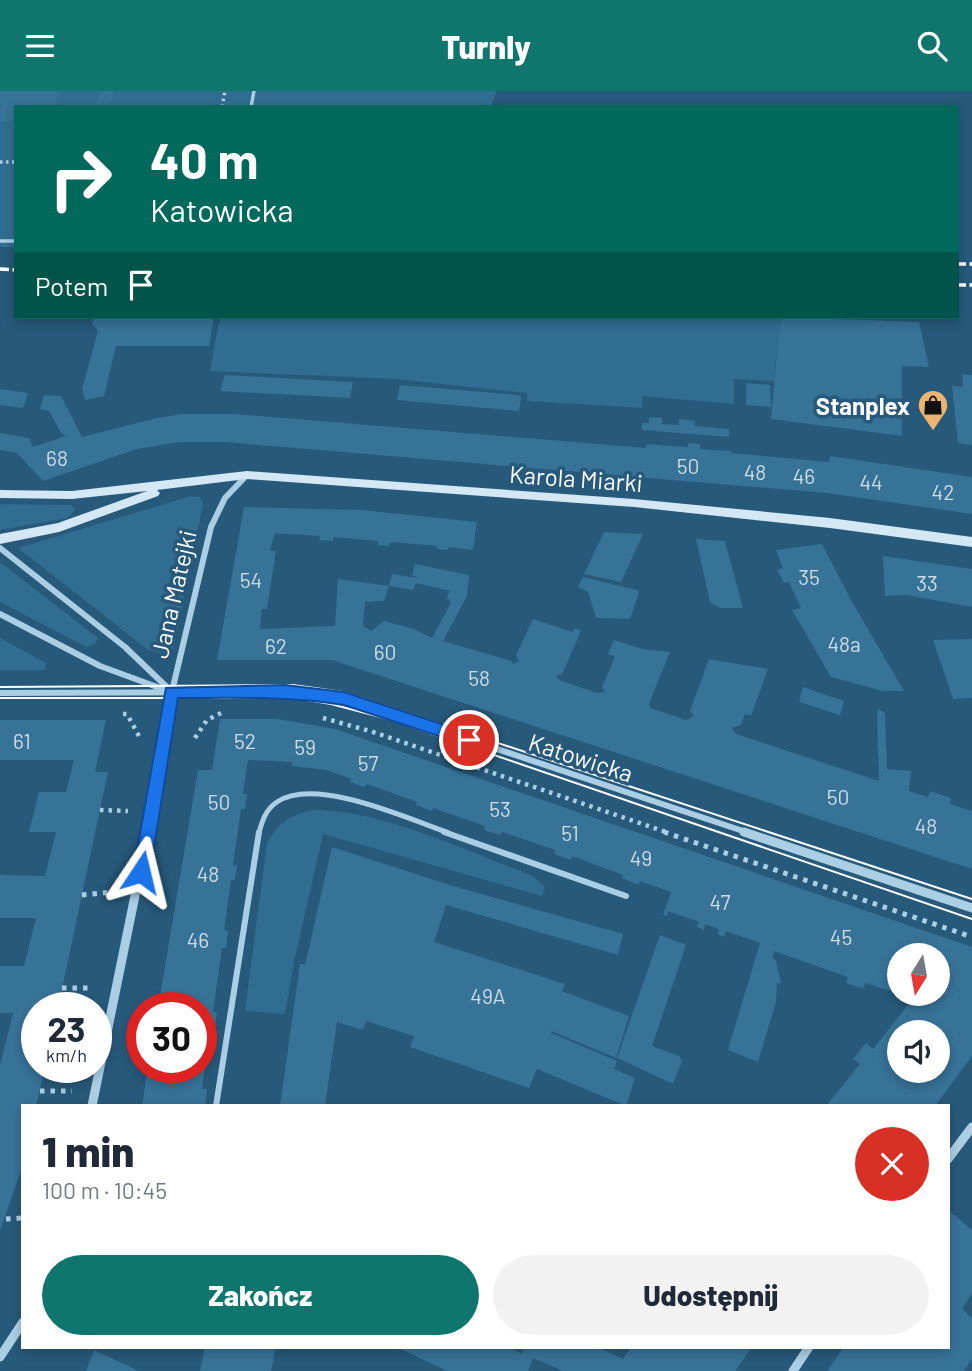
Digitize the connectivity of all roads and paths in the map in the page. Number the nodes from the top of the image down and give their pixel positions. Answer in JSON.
{"nodes":[{"id":1,"x":247,"y":475,"type":"junction"},
{"id":2,"x":175,"y":485,"type":"junction"},
{"id":3,"x":0,"y":494,"type":"edge"},
{"id":4,"x":0,"y":539,"type":"edge"},
{"id":5,"x":972,"y":542,"type":"edge"},
{"id":6,"x":0,"y":548,"type":"edge"},
{"id":7,"x":0,"y":614,"type":"edge"},
{"id":8,"x":172,"y":692,"type":"junction"},
{"id":9,"x":0,"y":693,"type":"edge"},
{"id":10,"x":233,"y":711,"type":"dead end"},
{"id":11,"x":114,"y":713,"type":"dead end"},
{"id":12,"x":318,"y":717,"type":"dead end"},
{"id":13,"x":140,"y":738,"type":"dead end"},
{"id":14,"x":195,"y":738,"type":"dead end"},
{"id":15,"x":100,"y":810,"type":"dead end"},
{"id":16,"x":128,"y":811,"type":"dead end"},
{"id":17,"x":113,"y":892,"type":"dead end"},
{"id":18,"x":82,"y":895,"type":"dead end"},
{"id":19,"x":626,"y":896,"type":"dead end"},
{"id":20,"x":972,"y":908,"type":"edge"},
{"id":21,"x":972,"y":937,"type":"edge"},
{"id":22,"x":62,"y":988,"type":"dead end"},
{"id":23,"x":93,"y":988,"type":"dead end"},
{"id":24,"x":40,"y":1091,"type":"dead end"},
{"id":25,"x":72,"y":1091,"type":"dead end"},
{"id":26,"x":92,"y":1104,"type":"edge"},
{"id":27,"x":216,"y":1104,"type":"edge"},
{"id":28,"x":972,"y":1127,"type":"edge"},
{"id":29,"x":950,"y":1156,"type":"edge"},
{"id":30,"x":21,"y":1218,"type":"edge"},
{"id":31,"x":6,"y":1219,"type":"dead end"},
{"id":32,"x":21,"y":1325,"type":"edge"},
{"id":33,"x":808,"y":1349,"type":"edge"},
{"id":34,"x":0,"y":1357,"type":"edge"},
{"id":35,"x":793,"y":1371,"type":"edge"}],
"edges":[{"from":1,"to":2,"type":"main road","name":"Karola Miarki"},
{"from":1,"to":5,"type":"main road","name":"Karola Miarki"},
{"from":1,"to":8,"type":"street","name":"Jana Matejki"},
{"from":2,"to":3,"type":"main road","name":"Karola Miarki"},
{"from":2,"to":4,"type":"main road","name":"Karola Miarki"},
{"from":6,"to":8,"type":"street"},
{"from":7,"to":8,"type":"street"},
{"from":8,"to":9,"type":"street","name":"Katowicka"},
{"from":8,"to":20,"type":"street","name":"Katowicka"},
{"from":8,"to":26,"type":"street","name":"Jana Matejki"},
{"from":10,"to":14,"type":"path"},
{"from":11,"to":13,"type":"path"},
{"from":12,"to":21,"type":"path"},
{"from":15,"to":16,"type":"path"},
{"from":17,"to":18,"type":"path"},
{"from":19,"to":27,"type":"lane"},
{"from":22,"to":23,"type":"path"},
{"from":24,"to":25,"type":"path"},
{"from":28,"to":29,"type":"street"},
{"from":30,"to":31,"type":"path"},
{"from":32,"to":34,"type":"street"},
{"from":33,"to":35,"type":"street"}]}
